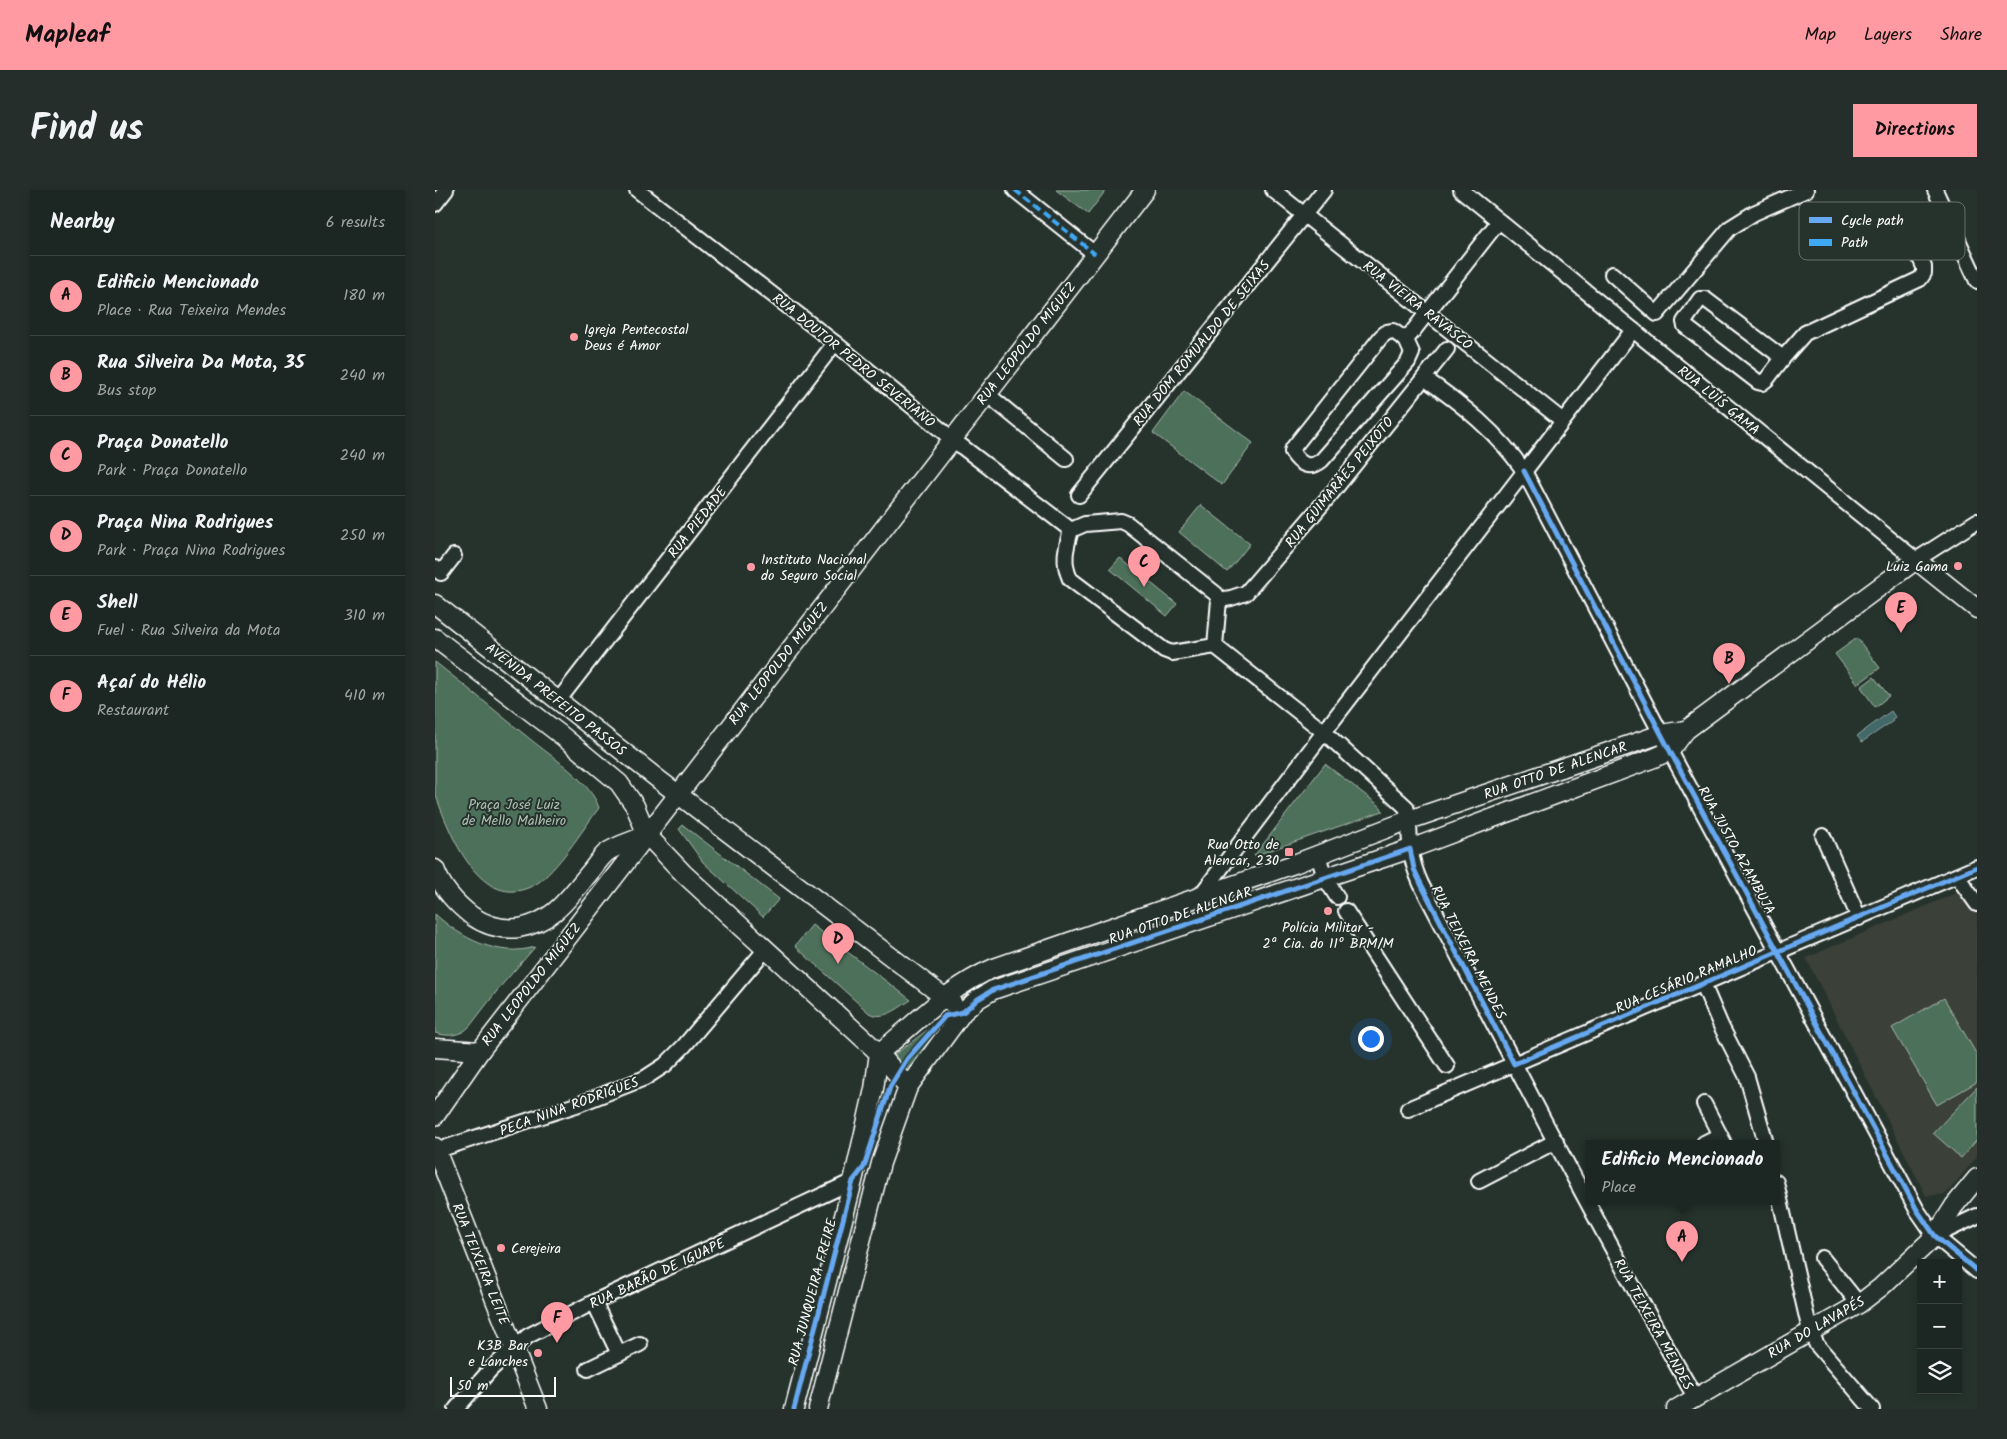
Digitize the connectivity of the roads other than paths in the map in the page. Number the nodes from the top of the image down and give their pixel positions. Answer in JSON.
{"nodes":[{"id":1,"x":446,"y":190,"type":"edge"},
{"id":2,"x":637,"y":190,"type":"edge"},
{"id":3,"x":1015,"y":190,"type":"edge"},
{"id":4,"x":1145,"y":190,"type":"edge"},
{"id":5,"x":1273,"y":190,"type":"edge"},
{"id":6,"x":1324,"y":190,"type":"edge"},
{"id":7,"x":1461,"y":190,"type":"edge"},
{"id":8,"x":1806,"y":190,"type":"edge"},
{"id":9,"x":1935,"y":190,"type":"edge"},
{"id":10,"x":1941,"y":202,"type":"edge"},
{"id":11,"x":435,"y":204,"type":"edge"},
{"id":12,"x":1304,"y":215,"type":"junction"},
{"id":13,"x":1499,"y":221,"type":"junction"},
{"id":14,"x":1095,"y":254,"type":"junction"},
{"id":15,"x":1965,"y":255,"type":"edge"},
{"id":16,"x":1921,"y":260,"type":"edge"},
{"id":17,"x":1612,"y":274,"type":"dead end"},
{"id":18,"x":1977,"y":281,"type":"edge"},
{"id":19,"x":1427,"y":312,"type":"junction"},
{"id":20,"x":1633,"y":330,"type":"junction"},
{"id":21,"x":1406,"y":340,"type":"junction"},
{"id":22,"x":835,"y":343,"type":"junction"},
{"id":23,"x":1447,"y":349,"type":"dead end"},
{"id":24,"x":1783,"y":358,"type":"junction"},
{"id":25,"x":1424,"y":378,"type":"junction"},
{"id":26,"x":987,"y":394,"type":"junction"},
{"id":27,"x":1563,"y":421,"type":"junction"},
{"id":28,"x":952,"y":439,"type":"junction"},
{"id":29,"x":1066,"y":459,"type":"dead end"},
{"id":30,"x":1524,"y":471,"type":"junction"},
{"id":31,"x":1079,"y":495,"type":"dead end"},
{"id":32,"x":1977,"y":521,"type":"edge"},
{"id":33,"x":1071,"y":530,"type":"junction"},
{"id":34,"x":454,"y":556,"type":"dead end"},
{"id":35,"x":1916,"y":560,"type":"junction"},
{"id":36,"x":435,"y":568,"type":"edge"},
{"id":37,"x":1219,"y":600,"type":"junction"},
{"id":38,"x":435,"y":604,"type":"edge"},
{"id":39,"x":1977,"y":609,"type":"edge"},
{"id":40,"x":435,"y":638,"type":"edge"},
{"id":41,"x":1215,"y":646,"type":"junction"},
{"id":42,"x":558,"y":701,"type":"junction"},
{"id":43,"x":1686,"y":730,"type":"junction"},
{"id":44,"x":1324,"y":732,"type":"junction"},
{"id":45,"x":1661,"y":734,"type":"junction"},
{"id":46,"x":1670,"y":750,"type":"junction"},
{"id":47,"x":678,"y":793,"type":"junction"},
{"id":48,"x":1409,"y":820,"type":"junction"},
{"id":49,"x":647,"y":835,"type":"junction"},
{"id":50,"x":1823,"y":836,"type":"dead end"},
{"id":51,"x":1410,"y":849,"type":"junction"},
{"id":52,"x":1318,"y":855,"type":"junction"},
{"id":53,"x":1977,"y":867,"type":"edge"},
{"id":54,"x":436,"y":876,"type":"edge"},
{"id":55,"x":1957,"y":876,"type":"junction"},
{"id":56,"x":1325,"y":878,"type":"junction"},
{"id":57,"x":1200,"y":896,"type":"junction"},
{"id":58,"x":1337,"y":897,"type":"dead end"},
{"id":59,"x":1977,"y":904,"type":"edge"},
{"id":60,"x":1346,"y":911,"type":"dead end"},
{"id":61,"x":549,"y":917,"type":"junction"},
{"id":62,"x":1859,"y":918,"type":"junction"},
{"id":63,"x":569,"y":935,"type":"junction"},
{"id":64,"x":767,"y":949,"type":"junction"},
{"id":65,"x":1779,"y":951,"type":"junction"},
{"id":66,"x":1703,"y":984,"type":"junction"},
{"id":67,"x":945,"y":996,"type":"junction"},
{"id":68,"x":963,"y":1012,"type":"junction"},
{"id":69,"x":435,"y":1048,"type":"edge"},
{"id":70,"x":479,"y":1051,"type":"junction"},
{"id":71,"x":879,"y":1053,"type":"junction"},
{"id":72,"x":1514,"y":1064,"type":"junction"},
{"id":73,"x":1447,"y":1066,"type":"dead end"},
{"id":74,"x":908,"y":1087,"type":"junction"},
{"id":75,"x":1704,"y":1104,"type":"dead end"},
{"id":76,"x":1409,"y":1109,"type":"dead end"},
{"id":77,"x":435,"y":1116,"type":"edge"},
{"id":78,"x":1722,"y":1139,"type":"edge"},
{"id":79,"x":1765,"y":1140,"type":"edge"},
{"id":80,"x":1556,"y":1141,"type":"junction"},
{"id":81,"x":435,"y":1149,"type":"edge"},
{"id":82,"x":1977,"y":1178,"type":"edge"},
{"id":83,"x":853,"y":1181,"type":"junction"},
{"id":84,"x":1479,"y":1181,"type":"dead end"},
{"id":85,"x":1585,"y":1187,"type":"edge"},
{"id":86,"x":1780,"y":1199,"type":"edge"},
{"id":87,"x":1597,"y":1205,"type":"edge"},
{"id":88,"x":1977,"y":1216,"type":"edge"},
{"id":89,"x":1935,"y":1236,"type":"junction"},
{"id":90,"x":1822,"y":1258,"type":"dead end"},
{"id":91,"x":1977,"y":1271,"type":"edge"},
{"id":92,"x":594,"y":1302,"type":"junction"},
{"id":93,"x":1859,"y":1304,"type":"junction"},
{"id":94,"x":1811,"y":1331,"type":"junction"},
{"id":95,"x":640,"y":1344,"type":"dead end"},
{"id":96,"x":514,"y":1347,"type":"junction"},
{"id":97,"x":619,"y":1354,"type":"junction"},
{"id":98,"x":588,"y":1369,"type":"dead end"},
{"id":99,"x":1695,"y":1397,"type":"junction"},
{"id":100,"x":456,"y":1409,"type":"edge"},
{"id":101,"x":538,"y":1409,"type":"edge"},
{"id":102,"x":794,"y":1409,"type":"edge"},
{"id":103,"x":818,"y":1409,"type":"edge"},
{"id":104,"x":1676,"y":1409,"type":"edge"},
{"id":105,"x":1872,"y":1409,"type":"edge"}],
"edges":[{"from":1,"to":11,"type":"street"},
{"from":2,"to":22,"type":"street","name":"RUA DOUTOR PEDRO SEVERIANO"},
{"from":3,"to":14,"type":"street"},
{"from":4,"to":14,"type":"main road","name":"RUA LEOPOLDO MIGUEZ"},
{"from":5,"to":12,"type":"street","name":"RUA VIEIRA RAVASCO"},
{"from":6,"to":12,"type":"street","name":"RUA DOM ROMUALDO DE SEIXAS"},
{"from":7,"to":13,"type":"street","name":"RUA LUÍS GAMA"},
{"from":8,"to":17,"type":"street"},
{"from":9,"to":10,"type":"street"},
{"from":12,"to":19,"type":"street","name":"RUA VIEIRA RAVASCO"},
{"from":12,"to":31,"type":"street","name":"RUA DOM ROMUALDO DE SEIXAS"},
{"from":13,"to":19,"type":"street"},
{"from":13,"to":20,"type":"street","name":"RUA LUÍS GAMA"},
{"from":14,"to":26,"type":"main road","name":"RUA LEOPOLDO MIGUEZ"},
{"from":15,"to":18,"type":"street"},
{"from":16,"to":24,"type":"street"},
{"from":19,"to":21,"type":"street"},
{"from":19,"to":27,"type":"street","name":"RUA VIEIRA RAVASCO"},
{"from":20,"to":27,"type":"street"},
{"from":20,"to":35,"type":"street","name":"RUA LUÍS GAMA"},
{"from":21,"to":21,"type":"street"},
{"from":22,"to":28,"type":"street","name":"RUA DOUTOR PEDRO SEVERIANO"},
{"from":22,"to":42,"type":"street","name":"RUA PIEDADE"},
{"from":23,"to":25,"type":"street","name":"RUA GUIMARÃES PEIXOTO"},
{"from":24,"to":24,"type":"street"},
{"from":25,"to":30,"type":"street","name":"RUA JUSTO AZAMBUJA"},
{"from":25,"to":37,"type":"street","name":"RUA GUIMARÃES PEIXOTO"},
{"from":26,"to":28,"type":"main road","name":"RUA LEOPOLDO MIGUEZ"},
{"from":26,"to":29,"type":"street"},
{"from":27,"to":30,"type":"street"},
{"from":28,"to":33,"type":"street","name":"RUA DOUTOR PEDRO SEVERIANO"},
{"from":28,"to":47,"type":"main road","name":"RUA LEOPOLDO MIGUEZ"},
{"from":30,"to":44,"type":"street"},
{"from":30,"to":45,"type":"street","name":"RUA JUSTO AZAMBUJA"},
{"from":32,"to":35,"type":"street"},
{"from":33,"to":37,"type":"street"},
{"from":33,"to":41,"type":"street"},
{"from":34,"to":36,"type":"street"},
{"from":35,"to":39,"type":"main road","name":"RUA LUÍS GAMA"},
{"from":35,"to":43,"type":"main road"},
{"from":37,"to":41,"type":"street"},
{"from":38,"to":42,"type":"main road","name":"AVENIDA PREFEITO PASSOS"},
{"from":40,"to":49,"type":"main road","name":"AVENIDA PREFEITO PASSOS"},
{"from":41,"to":44,"type":"street"},
{"from":42,"to":47,"type":"main road","name":"AVENIDA PREFEITO PASSOS"},
{"from":43,"to":45,"type":"main road","name":"RUA OTTO DE ALENCAR"},
{"from":43,"to":46,"type":"main road"},
{"from":44,"to":48,"type":"street"},
{"from":44,"to":57,"type":"street"},
{"from":45,"to":46,"type":"street","name":"RUA JUSTO AZAMBUJA"},
{"from":45,"to":48,"type":"main road","name":"RUA OTTO DE ALENCAR"},
{"from":46,"to":51,"type":"main road","name":"RUA OTTO DE ALENCAR"},
{"from":46,"to":65,"type":"street","name":"RUA JUSTO AZAMBUJA"},
{"from":47,"to":49,"type":"main road","name":"RUA LEOPOLDO MIGUEZ"},
{"from":47,"to":67,"type":"main road","name":"AVENIDA PREFEITO PASSOS"},
{"from":48,"to":51,"type":"street","name":"RUA TEIXEIRA MENDES"},
{"from":48,"to":52,"type":"main road","name":"RUA OTTO DE ALENCAR"},
{"from":49,"to":61,"type":"main road"},
{"from":49,"to":63,"type":"main road","name":"RUA LEOPOLDO MIGUEZ"},
{"from":49,"to":64,"type":"main road"},
{"from":50,"to":62,"type":"street"},
{"from":51,"to":56,"type":"main road","name":"RUA OTTO DE ALENCAR"},
{"from":51,"to":72,"type":"street","name":"RUA TEIXEIRA MENDES"},
{"from":52,"to":56,"type":"street"},
{"from":52,"to":57,"type":"main road","name":"RUA OTTO DE ALENCAR"},
{"from":53,"to":55,"type":"street","name":"RUA CESÁRIO RAMALHO"},
{"from":54,"to":61,"type":"main road"},
{"from":55,"to":59,"type":"street"},
{"from":55,"to":62,"type":"street","name":"RUA CESÁRIO RAMALHO"},
{"from":56,"to":58,"type":"street"},
{"from":56,"to":68,"type":"main road","name":"RUA OTTO DE ALENCAR"},
{"from":57,"to":67,"type":"main road","name":"RUA OTTO DE ALENCAR"},
{"from":60,"to":73,"type":"street"},
{"from":61,"to":63,"type":"main road"},
{"from":62,"to":65,"type":"street","name":"RUA CESÁRIO RAMALHO"},
{"from":63,"to":70,"type":"main road","name":"RUA LEOPOLDO MIGUEZ"},
{"from":64,"to":71,"type":"main road"},
{"from":64,"to":81,"type":"street","name":"PECA NINA RODRIGUES"},
{"from":65,"to":66,"type":"street","name":"RUA CESÁRIO RAMALHO"},
{"from":65,"to":89,"type":"street","name":"RUA JUSTO AZAMBUJA"},
{"from":66,"to":72,"type":"street","name":"RUA CESÁRIO RAMALHO"},
{"from":66,"to":79,"type":"street"},
{"from":67,"to":68,"type":"main road"},
{"from":67,"to":71,"type":"main road"},
{"from":68,"to":74,"type":"main road"},
{"from":69,"to":70,"type":"main road"},
{"from":70,"to":77,"type":"main road","name":"RUA LEOPOLDO MIGUEZ"},
{"from":71,"to":74,"type":"main road"},
{"from":71,"to":83,"type":"main road","name":"RUA JUNQUEIRA FREIRE"},
{"from":72,"to":76,"type":"street","name":"RUA CESÁRIO RAMALHO"},
{"from":72,"to":80,"type":"street","name":"RUA TEIXEIRA MENDES"},
{"from":74,"to":103,"type":"main road"},
{"from":75,"to":78,"type":"street"},
{"from":80,"to":84,"type":"street"},
{"from":80,"to":85,"type":"street","name":"RUA TEIXEIRA MENDES"},
{"from":81,"to":96,"type":"main road","name":"RUA TEIXEIRA LEITE"},
{"from":82,"to":89,"type":"main road","name":"RUA DO LAVAPÉS"},
{"from":83,"to":92,"type":"street","name":"RUA BARÃO DE IGUAPE"},
{"from":83,"to":102,"type":"main road","name":"RUA JUNQUEIRA FREIRE"},
{"from":86,"to":94,"type":"street"},
{"from":87,"to":99,"type":"street","name":"RUA TEIXEIRA MENDES"},
{"from":88,"to":89,"type":"street"},
{"from":89,"to":91,"type":"street","name":"RUA JUSTO AZAMBUJA"},
{"from":89,"to":93,"type":"main road","name":"RUA DO LAVAPÉS"},
{"from":90,"to":93,"type":"street"},
{"from":92,"to":96,"type":"street","name":"RUA BARÃO DE IGUAPE"},
{"from":92,"to":97,"type":"street"},
{"from":93,"to":94,"type":"main road","name":"RUA DO LAVAPÉS"},
{"from":94,"to":99,"type":"main road","name":"RUA DO LAVAPÉS"},
{"from":94,"to":105,"type":"street"},
{"from":95,"to":97,"type":"street"},
{"from":96,"to":100,"type":"street","name":"RUA BARÃO DE IGUAPE"},
{"from":96,"to":101,"type":"main road","name":"RUA TEIXEIRA LEITE"},
{"from":97,"to":98,"type":"street"},
{"from":99,"to":104,"type":"main road","name":"RUA DO LAVAPÉS"}]}
